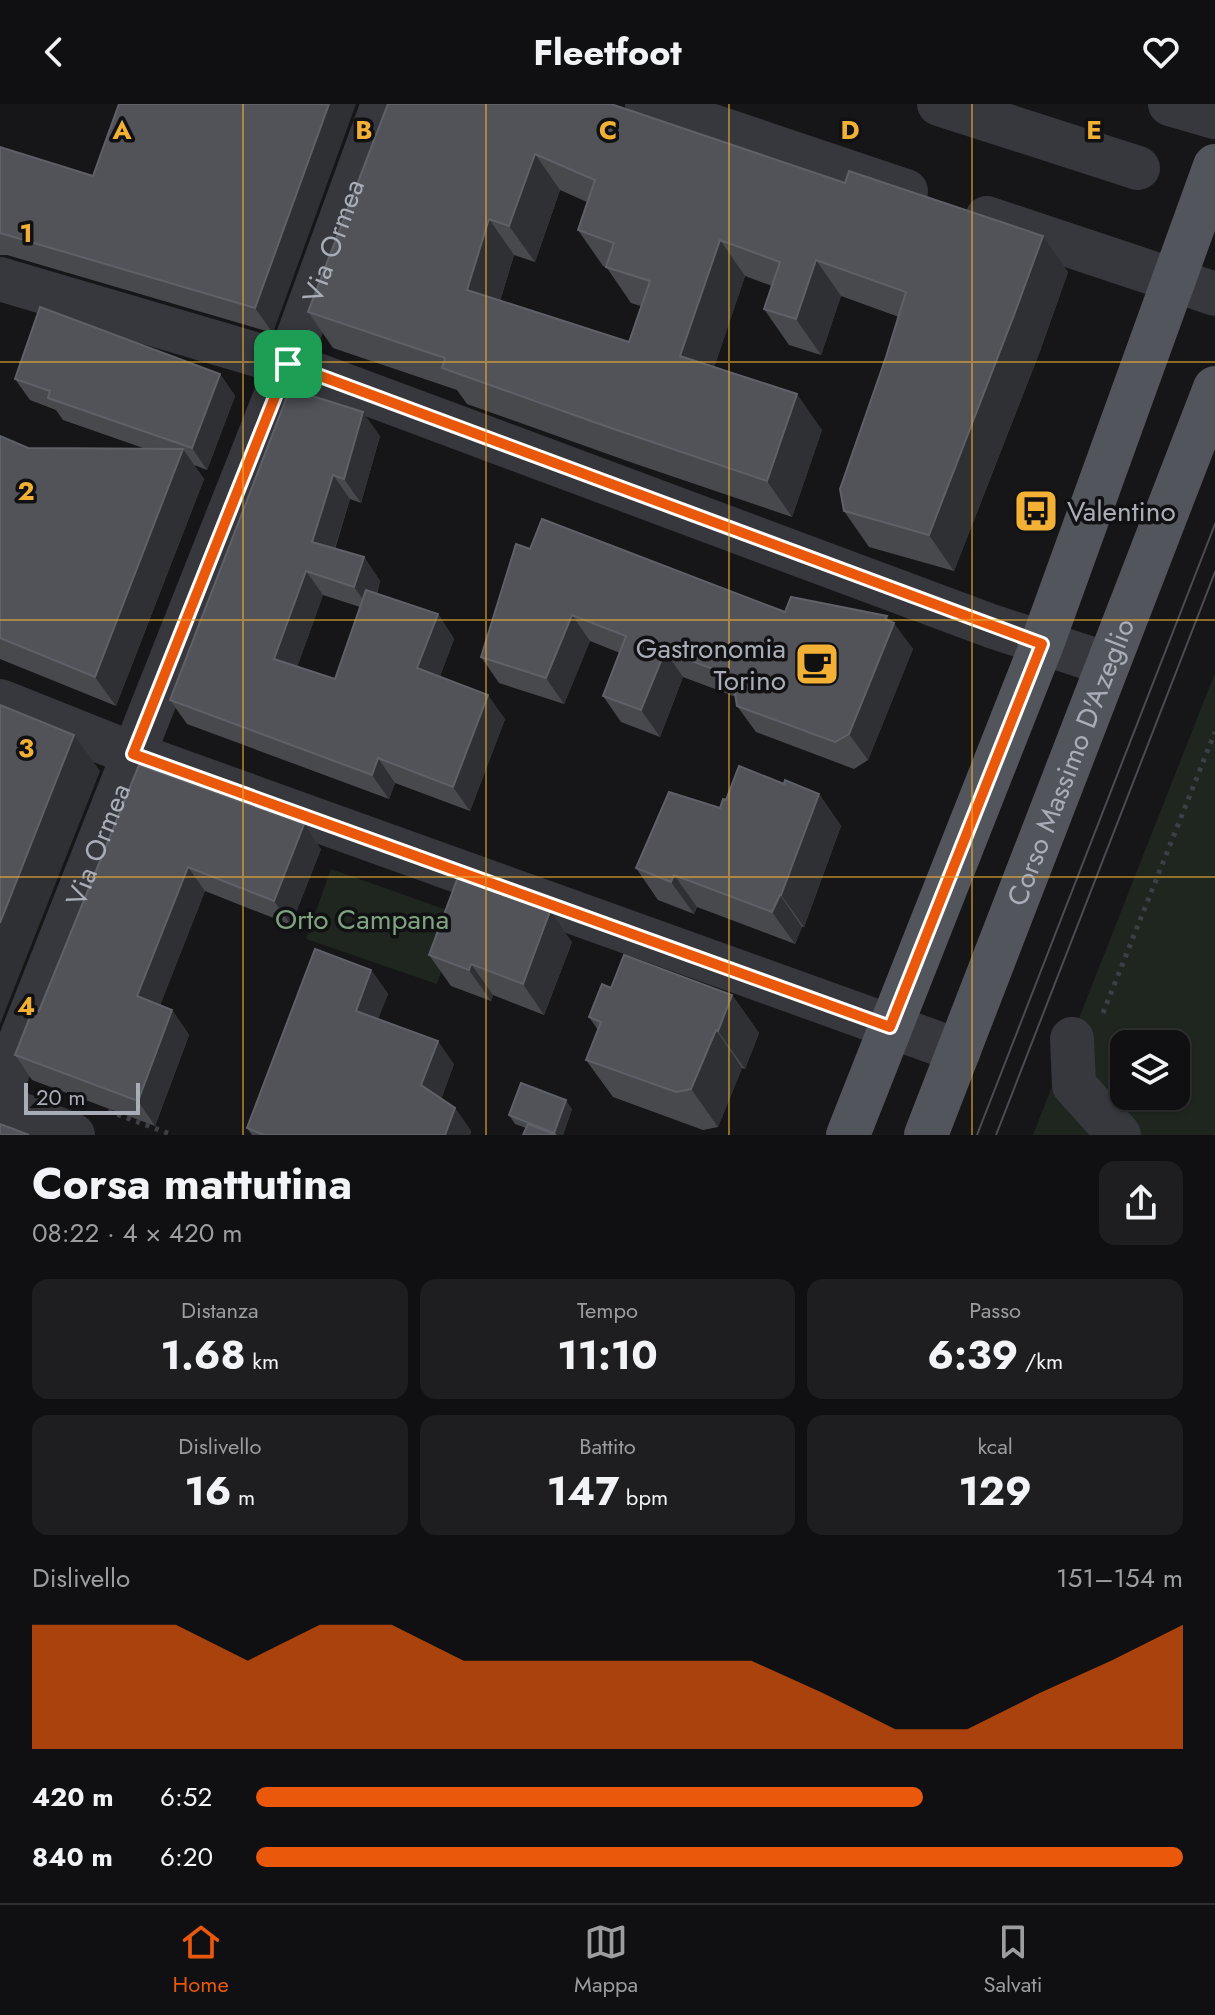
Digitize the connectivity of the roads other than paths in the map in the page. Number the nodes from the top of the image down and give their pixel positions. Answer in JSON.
{"nodes":[{"id":1,"x":383,"y":104,"type":"edge"},
{"id":2,"x":647,"y":104,"type":"edge"},
{"id":3,"x":939,"y":104,"type":"edge"},
{"id":4,"x":1170,"y":104,"type":"edge"},
{"id":5,"x":1215,"y":117,"type":"edge"},
{"id":6,"x":1215,"y":166,"type":"edge"},
{"id":7,"x":1138,"y":168,"type":"dead end"},
{"id":8,"x":0,"y":279,"type":"edge"},
{"id":9,"x":1173,"y":279,"type":"junction"},
{"id":10,"x":1215,"y":294,"type":"edge"},
{"id":11,"x":288,"y":364,"type":"junction"},
{"id":12,"x":1215,"y":388,"type":"edge"},
{"id":13,"x":1042,"y":644,"type":"junction"},
{"id":14,"x":1107,"y":664,"type":"junction"},
{"id":15,"x":0,"y":701,"type":"edge"},
{"id":16,"x":133,"y":754,"type":"junction"},
{"id":17,"x":890,"y":1027,"type":"junction"},
{"id":18,"x":1086,"y":1029,"type":"road end"},
{"id":19,"x":959,"y":1051,"type":"junction"},
{"id":20,"x":0,"y":1092,"type":"edge"},
{"id":21,"x":0,"y":1106,"type":"edge"},
{"id":22,"x":87,"y":1122,"type":"edge"},
{"id":23,"x":848,"y":1135,"type":"edge"},
{"id":24,"x":926,"y":1135,"type":"edge"},
{"id":25,"x":1119,"y":1135,"type":"edge"}],
"edges":[{"from":1,"to":11,"type":"street","name":"Via Ormea"},
{"from":2,"to":9,"type":"street"},
{"from":3,"to":7,"type":"street"},
{"from":4,"to":5,"type":"street"},
{"from":6,"to":9,"type":"main road"},
{"from":8,"to":11,"type":"street"},
{"from":9,"to":10,"type":"street"},
{"from":9,"to":13,"type":"main road"},
{"from":11,"to":13,"type":"street"},
{"from":11,"to":16,"type":"street","name":"Via Ormea"},
{"from":12,"to":14,"type":"main road","name":"Corso Massimo D'Azeglio"},
{"from":13,"to":14,"type":"street"},
{"from":13,"to":17,"type":"main road"},
{"from":14,"to":19,"type":"main road","name":"Corso Massimo D'Azeglio"},
{"from":15,"to":16,"type":"street"},
{"from":16,"to":17,"type":"street"},
{"from":16,"to":20,"type":"street","name":"Via Ormea"},
{"from":17,"to":19,"type":"street"},
{"from":17,"to":23,"type":"main road"},
{"from":18,"to":25,"type":"street"},
{"from":19,"to":24,"type":"main road","name":"Corso Massimo D'Azeglio"},
{"from":21,"to":22,"type":"street"}]}
